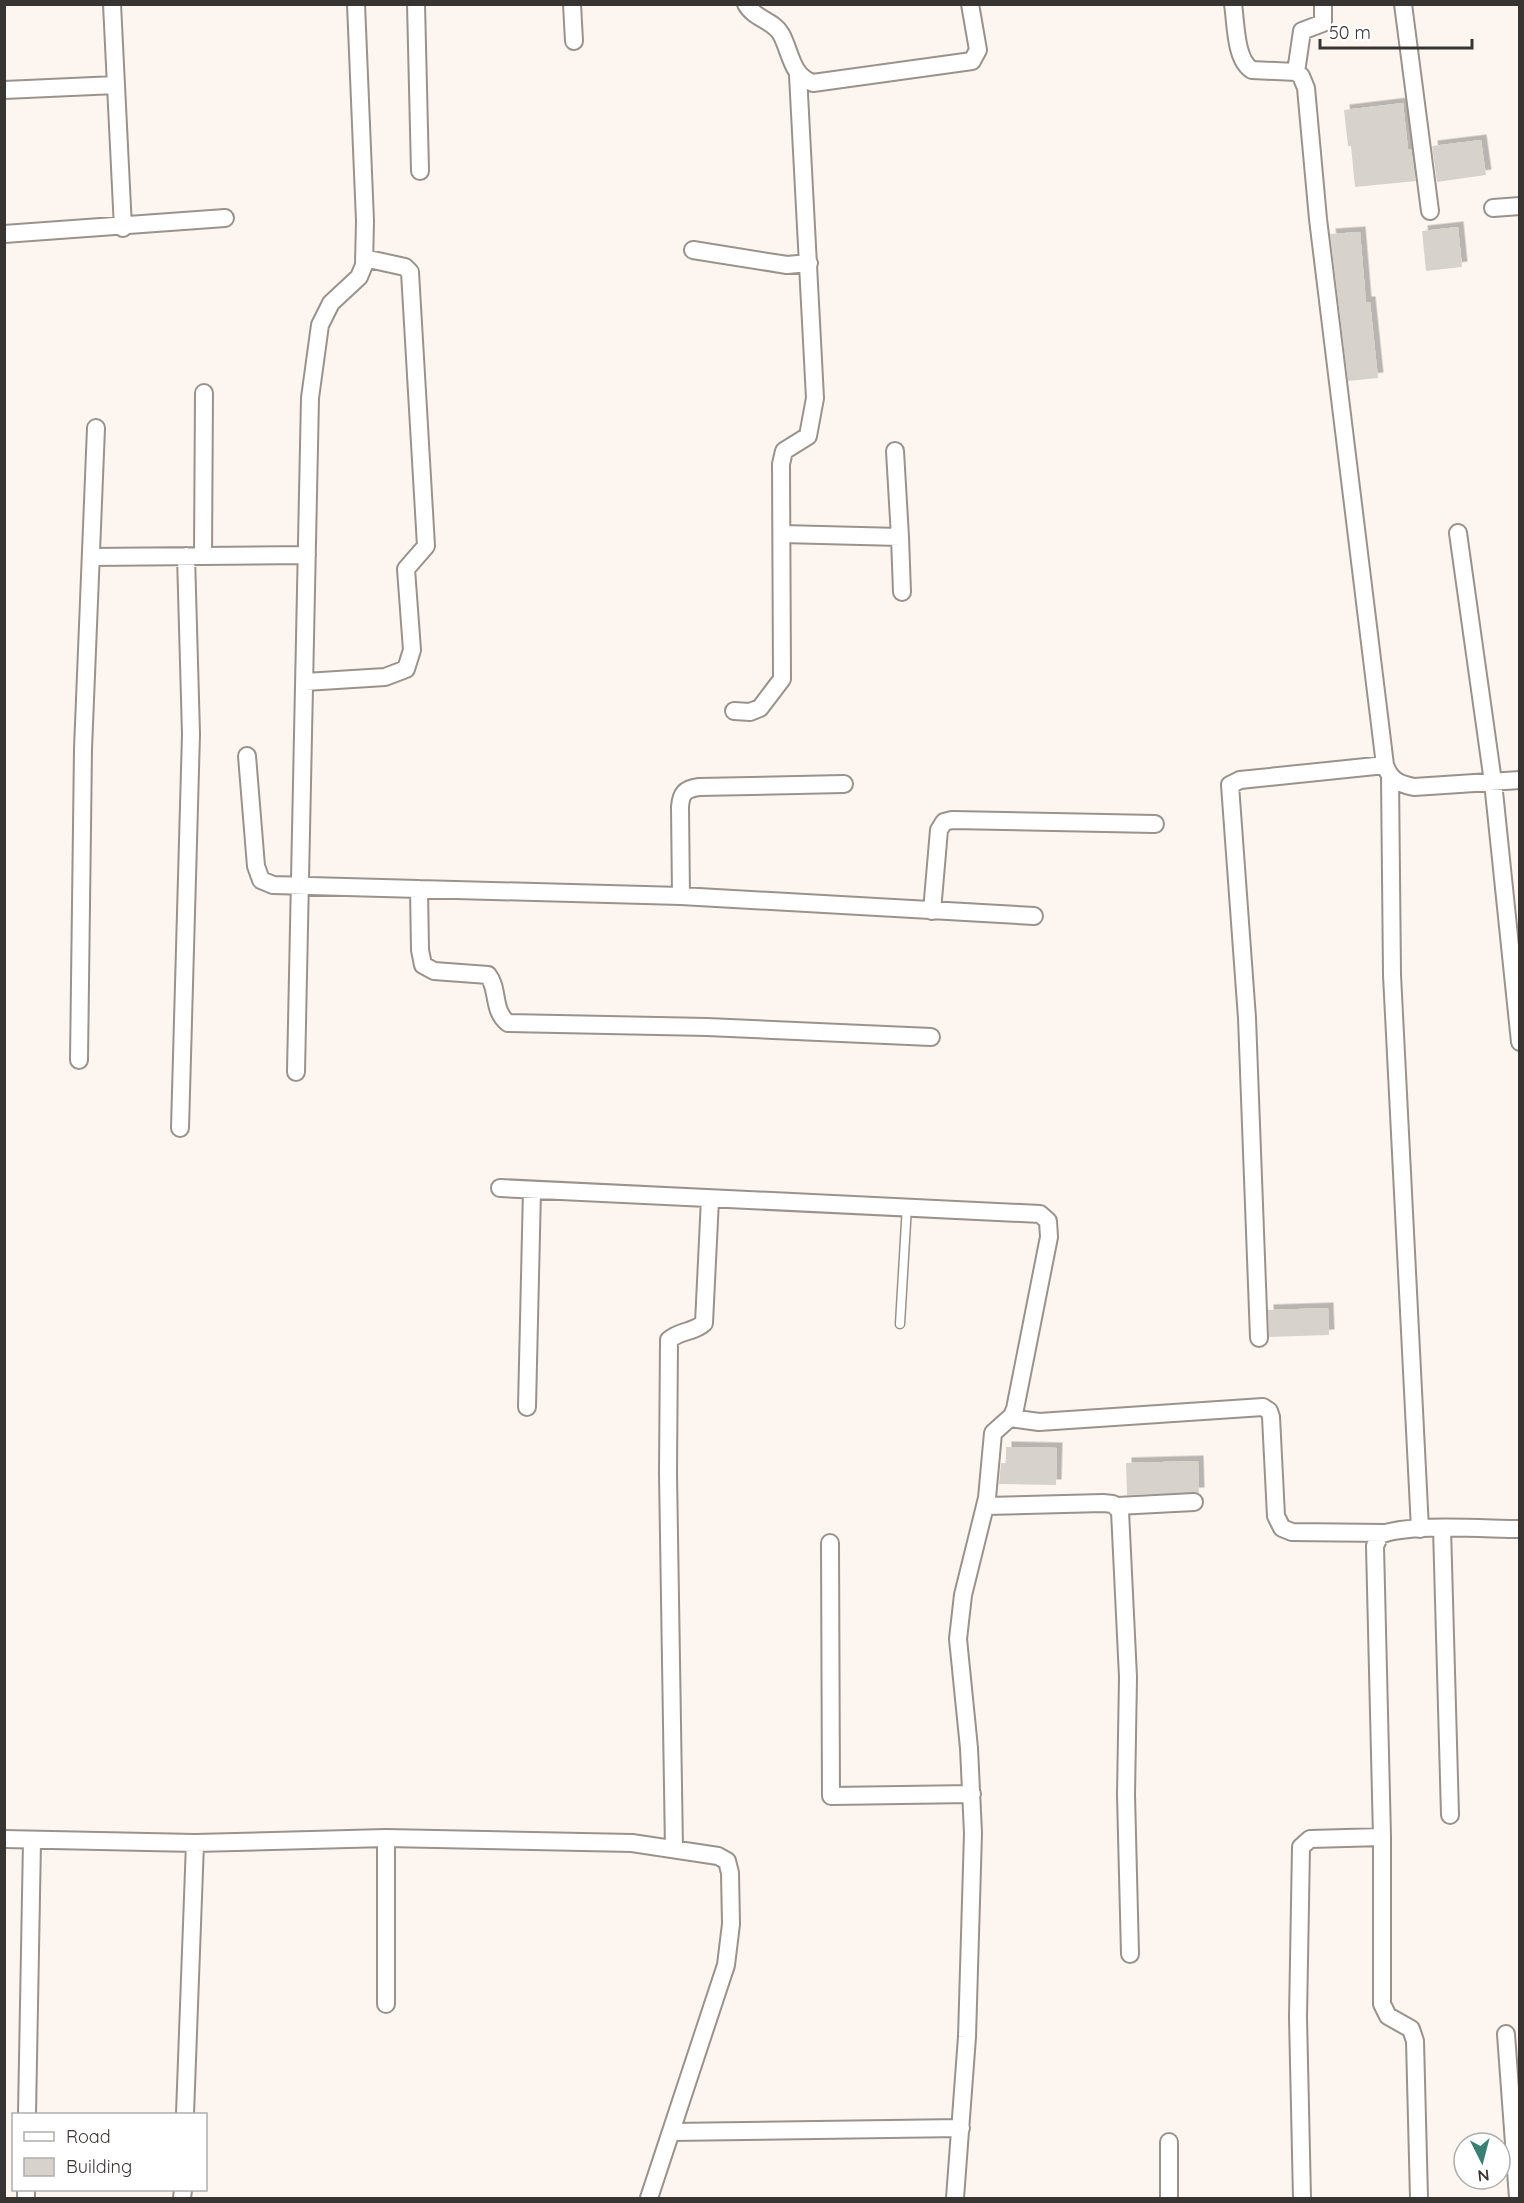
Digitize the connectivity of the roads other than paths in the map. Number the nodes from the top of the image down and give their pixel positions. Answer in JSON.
{"nodes":[{"id":1,"x":112,"y":4,"type":"edge"},
{"id":2,"x":356,"y":4,"type":"edge"},
{"id":3,"x":416,"y":4,"type":"edge"},
{"id":4,"x":572,"y":4,"type":"edge"},
{"id":5,"x":746,"y":4,"type":"edge"},
{"id":6,"x":970,"y":4,"type":"edge"},
{"id":7,"x":1233,"y":4,"type":"edge"},
{"id":8,"x":1323,"y":4,"type":"edge"},
{"id":9,"x":1403,"y":4,"type":"edge"},
{"id":10,"x":574,"y":41,"type":"dead end"},
{"id":11,"x":1296,"y":72,"type":"junction"},
{"id":12,"x":798,"y":75,"type":"junction"},
{"id":13,"x":116,"y":85,"type":"junction"},
{"id":14,"x":4,"y":90,"type":"edge"},
{"id":15,"x":420,"y":171,"type":"dead end"},
{"id":16,"x":1520,"y":206,"type":"edge"},
{"id":17,"x":1492,"y":208,"type":"dead end"},
{"id":18,"x":1430,"y":212,"type":"dead end"},
{"id":19,"x":225,"y":218,"type":"dead end"},
{"id":20,"x":123,"y":228,"type":"junction"},
{"id":21,"x":4,"y":234,"type":"edge"},
{"id":22,"x":693,"y":250,"type":"dead end"},
{"id":23,"x":364,"y":258,"type":"junction"},
{"id":24,"x":809,"y":263,"type":"junction"},
{"id":25,"x":204,"y":393,"type":"dead end"},
{"id":26,"x":96,"y":428,"type":"dead end"},
{"id":27,"x":895,"y":451,"type":"dead end"},
{"id":28,"x":1458,"y":533,"type":"dead end"},
{"id":29,"x":782,"y":534,"type":"junction"},
{"id":30,"x":900,"y":537,"type":"junction"},
{"id":31,"x":307,"y":555,"type":"junction"},
{"id":32,"x":186,"y":556,"type":"junction"},
{"id":33,"x":203,"y":556,"type":"junction"},
{"id":34,"x":91,"y":557,"type":"junction"},
{"id":35,"x":902,"y":592,"type":"dead end"},
{"id":36,"x":305,"y":682,"type":"junction"},
{"id":37,"x":734,"y":711,"type":"dead end"},
{"id":38,"x":247,"y":756,"type":"dead end"},
{"id":39,"x":1387,"y":770,"type":"junction"},
{"id":40,"x":1520,"y":780,"type":"edge"},
{"id":41,"x":1493,"y":782,"type":"junction"},
{"id":42,"x":844,"y":784,"type":"dead end"},
{"id":43,"x":1155,"y":824,"type":"dead end"},
{"id":44,"x":300,"y":886,"type":"junction"},
{"id":45,"x":419,"y":889,"type":"junction"},
{"id":46,"x":681,"y":896,"type":"junction"},
{"id":47,"x":932,"y":910,"type":"junction"},
{"id":48,"x":1034,"y":916,"type":"dead end"},
{"id":49,"x":931,"y":1037,"type":"dead end"},
{"id":50,"x":1520,"y":1042,"type":"edge"},
{"id":51,"x":79,"y":1060,"type":"dead end"},
{"id":52,"x":296,"y":1072,"type":"dead end"},
{"id":53,"x":180,"y":1128,"type":"dead end"},
{"id":54,"x":500,"y":1188,"type":"dead end"},
{"id":55,"x":532,"y":1190,"type":"junction"},
{"id":56,"x":710,"y":1199,"type":"junction"},
{"id":57,"x":907,"y":1206,"type":"junction"},
{"id":58,"x":900,"y":1324,"type":"dead end"},
{"id":59,"x":1259,"y":1338,"type":"dead end"},
{"id":60,"x":527,"y":1407,"type":"dead end"},
{"id":61,"x":1010,"y":1419,"type":"junction"},
{"id":62,"x":1194,"y":1502,"type":"dead end"},
{"id":63,"x":986,"y":1506,"type":"junction"},
{"id":64,"x":1117,"y":1506,"type":"junction"},
{"id":65,"x":1442,"y":1528,"type":"junction"},
{"id":66,"x":1420,"y":1529,"type":"junction"},
{"id":67,"x":1520,"y":1529,"type":"edge"},
{"id":68,"x":1384,"y":1533,"type":"junction"},
{"id":69,"x":830,"y":1543,"type":"dead end"},
{"id":70,"x":972,"y":1794,"type":"junction"},
{"id":71,"x":1450,"y":1815,"type":"dead end"},
{"id":72,"x":386,"y":1838,"type":"junction"},
{"id":73,"x":1382,"y":1838,"type":"junction"},
{"id":74,"x":4,"y":1839,"type":"edge"},
{"id":75,"x":32,"y":1841,"type":"junction"},
{"id":76,"x":195,"y":1843,"type":"junction"},
{"id":77,"x":675,"y":1849,"type":"junction"},
{"id":78,"x":1130,"y":1954,"type":"dead end"},
{"id":79,"x":386,"y":2004,"type":"dead end"},
{"id":80,"x":1506,"y":2034,"type":"dead end"},
{"id":81,"x":27,"y":2113,"type":"edge"},
{"id":82,"x":185,"y":2113,"type":"edge"},
{"id":83,"x":961,"y":2128,"type":"junction"},
{"id":84,"x":671,"y":2132,"type":"junction"},
{"id":85,"x":1169,"y":2142,"type":"dead end"},
{"id":86,"x":649,"y":2199,"type":"edge"},
{"id":87,"x":955,"y":2199,"type":"edge"},
{"id":88,"x":1169,"y":2199,"type":"edge"},
{"id":89,"x":1302,"y":2199,"type":"edge"},
{"id":90,"x":1419,"y":2199,"type":"edge"},
{"id":91,"x":1518,"y":2199,"type":"edge"}],
"edges":[{"from":1,"to":13,"type":"street"},
{"from":2,"to":23,"type":"street"},
{"from":3,"to":15,"type":"street"},
{"from":4,"to":10,"type":"street"},
{"from":5,"to":12,"type":"street"},
{"from":6,"to":12,"type":"street"},
{"from":7,"to":11,"type":"street"},
{"from":8,"to":11,"type":"street"},
{"from":9,"to":18,"type":"street"},
{"from":11,"to":39,"type":"street"},
{"from":12,"to":24,"type":"street"},
{"from":13,"to":14,"type":"street"},
{"from":13,"to":20,"type":"street"},
{"from":16,"to":17,"type":"street"},
{"from":19,"to":20,"type":"street"},
{"from":20,"to":21,"type":"street"},
{"from":22,"to":24,"type":"street"},
{"from":23,"to":31,"type":"street"},
{"from":23,"to":36,"type":"street"},
{"from":24,"to":29,"type":"street"},
{"from":25,"to":33,"type":"street"},
{"from":26,"to":34,"type":"street"},
{"from":27,"to":30,"type":"street"},
{"from":28,"to":41,"type":"street"},
{"from":29,"to":30,"type":"street"},
{"from":29,"to":37,"type":"street"},
{"from":30,"to":35,"type":"street"},
{"from":31,"to":33,"type":"street"},
{"from":31,"to":36,"type":"street"},
{"from":32,"to":33,"type":"street"},
{"from":32,"to":34,"type":"street"},
{"from":32,"to":53,"type":"street"},
{"from":34,"to":51,"type":"street"},
{"from":36,"to":44,"type":"street"},
{"from":38,"to":44,"type":"street"},
{"from":39,"to":41,"type":"street"},
{"from":39,"to":59,"type":"street"},
{"from":39,"to":66,"type":"street"},
{"from":40,"to":41,"type":"street"},
{"from":41,"to":50,"type":"street"},
{"from":42,"to":46,"type":"street"},
{"from":43,"to":47,"type":"street"},
{"from":44,"to":45,"type":"street"},
{"from":44,"to":52,"type":"street"},
{"from":45,"to":46,"type":"street"},
{"from":45,"to":49,"type":"street"},
{"from":46,"to":47,"type":"street"},
{"from":47,"to":48,"type":"street"},
{"from":54,"to":55,"type":"street"},
{"from":55,"to":56,"type":"street"},
{"from":55,"to":60,"type":"street"},
{"from":56,"to":57,"type":"street"},
{"from":56,"to":77,"type":"street"},
{"from":57,"to":58,"type":"lane"},
{"from":57,"to":61,"type":"street"},
{"from":61,"to":63,"type":"street"},
{"from":61,"to":68,"type":"street"},
{"from":62,"to":64,"type":"street"},
{"from":63,"to":64,"type":"street"},
{"from":63,"to":70,"type":"street"},
{"from":64,"to":78,"type":"street"},
{"from":65,"to":66,"type":"street"},
{"from":65,"to":67,"type":"street"},
{"from":65,"to":71,"type":"street"},
{"from":66,"to":68,"type":"street"},
{"from":68,"to":73,"type":"street"},
{"from":69,"to":70,"type":"street"},
{"from":70,"to":83,"type":"street"},
{"from":72,"to":76,"type":"street"},
{"from":72,"to":77,"type":"street"},
{"from":72,"to":79,"type":"street"},
{"from":73,"to":89,"type":"street"},
{"from":73,"to":90,"type":"street"},
{"from":74,"to":75,"type":"street"},
{"from":75,"to":76,"type":"street"},
{"from":75,"to":81,"type":"street"},
{"from":76,"to":82,"type":"street"},
{"from":77,"to":84,"type":"street"},
{"from":80,"to":91,"type":"street"},
{"from":83,"to":84,"type":"street"},
{"from":83,"to":87,"type":"street"},
{"from":84,"to":86,"type":"street"},
{"from":85,"to":88,"type":"street"}]}
